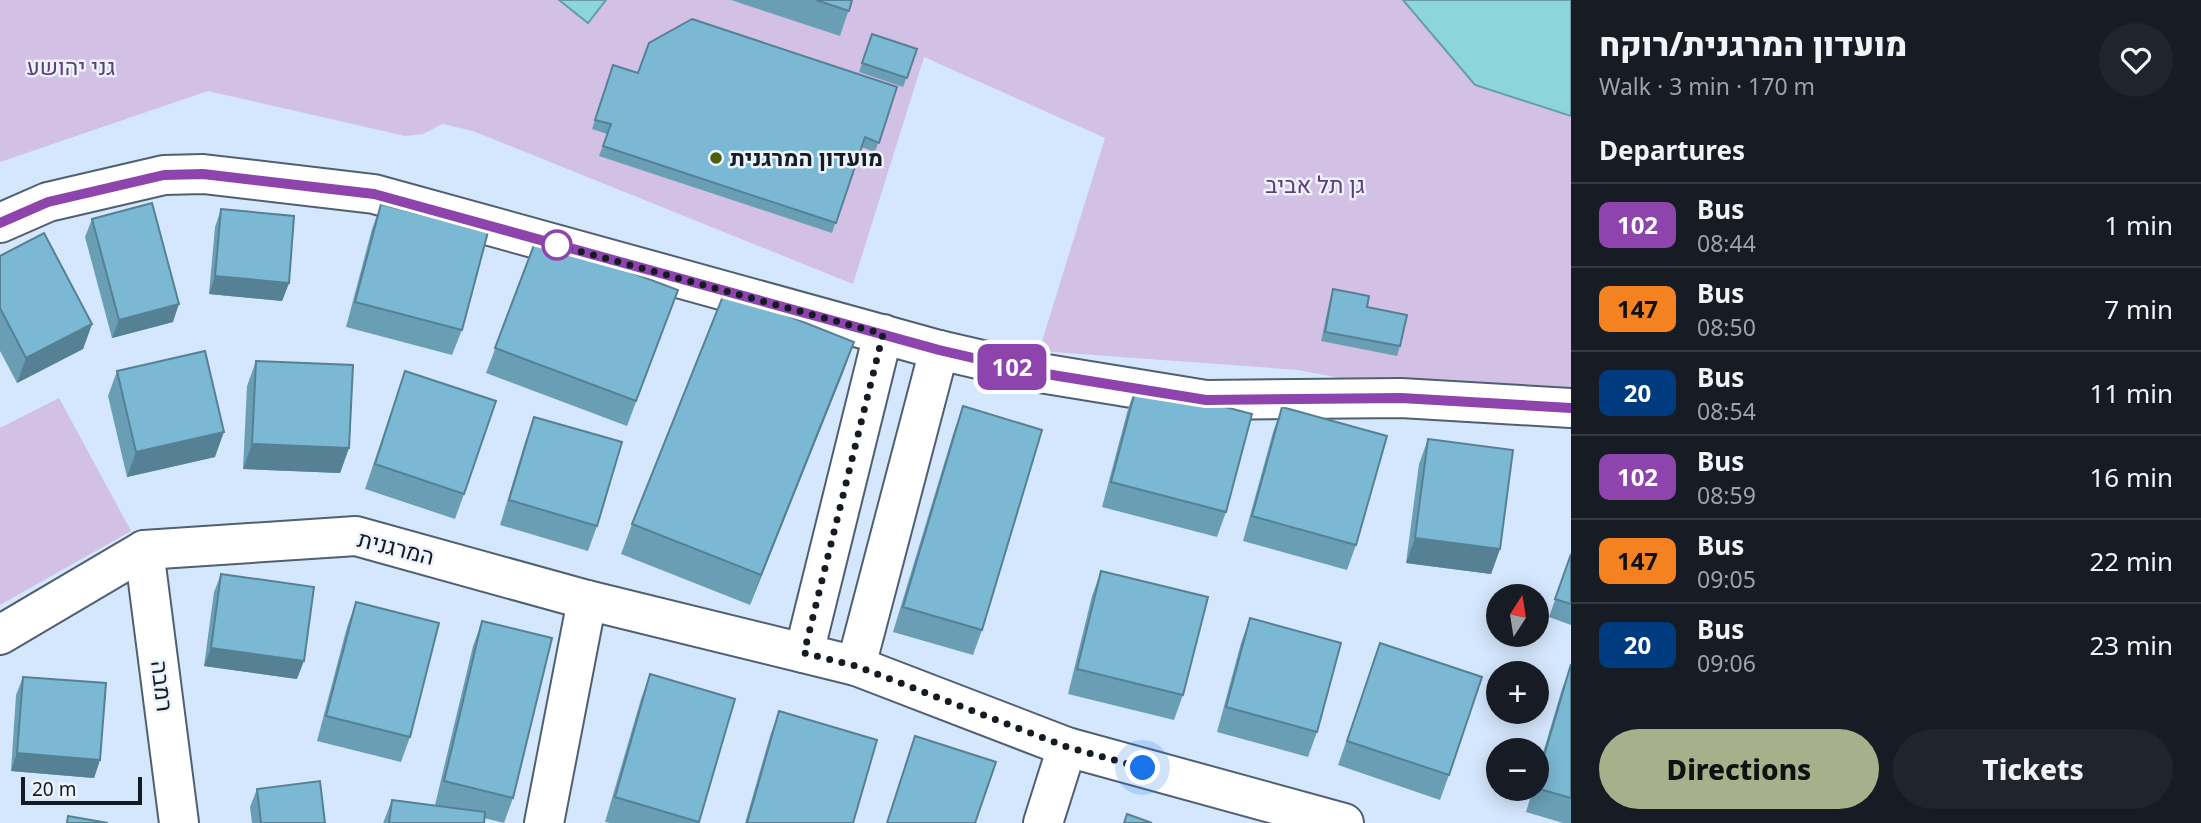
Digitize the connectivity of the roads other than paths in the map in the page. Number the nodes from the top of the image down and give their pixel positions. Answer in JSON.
{"nodes":[{"id":1,"x":0,"y":223,"type":"edge"},
{"id":2,"x":883,"y":334,"type":"junction"},
{"id":3,"x":939,"y":350,"type":"junction"},
{"id":4,"x":1571,"y":408,"type":"edge"},
{"id":5,"x":144,"y":550,"type":"junction"},
{"id":6,"x":587,"y":600,"type":"junction"},
{"id":7,"x":0,"y":635,"type":"edge"},
{"id":8,"x":804,"y":653,"type":"junction"},
{"id":9,"x":856,"y":666,"type":"junction"},
{"id":10,"x":1067,"y":747,"type":"junction"},
{"id":11,"x":179,"y":823,"type":"edge"},
{"id":12,"x":544,"y":823,"type":"edge"},
{"id":13,"x":1043,"y":823,"type":"edge"},
{"id":14,"x":1344,"y":823,"type":"edge"}],
"edges":[{"from":1,"to":2,"type":"street"},
{"from":2,"to":3,"type":"street"},
{"from":2,"to":8,"type":"street"},
{"from":3,"to":4,"type":"street"},
{"from":3,"to":9,"type":"street"},
{"from":5,"to":6,"type":"street","name":"המרגנית"},
{"from":5,"to":7,"type":"street","name":"המרגנית"},
{"from":5,"to":11,"type":"street","name":"רמבה"},
{"from":6,"to":8,"type":"street","name":"המרגנית"},
{"from":6,"to":12,"type":"street"},
{"from":8,"to":9,"type":"street","name":"המרגנית"},
{"from":9,"to":10,"type":"street","name":"המרגנית"},
{"from":10,"to":13,"type":"street"},
{"from":10,"to":14,"type":"street","name":"המרגנית"}]}
